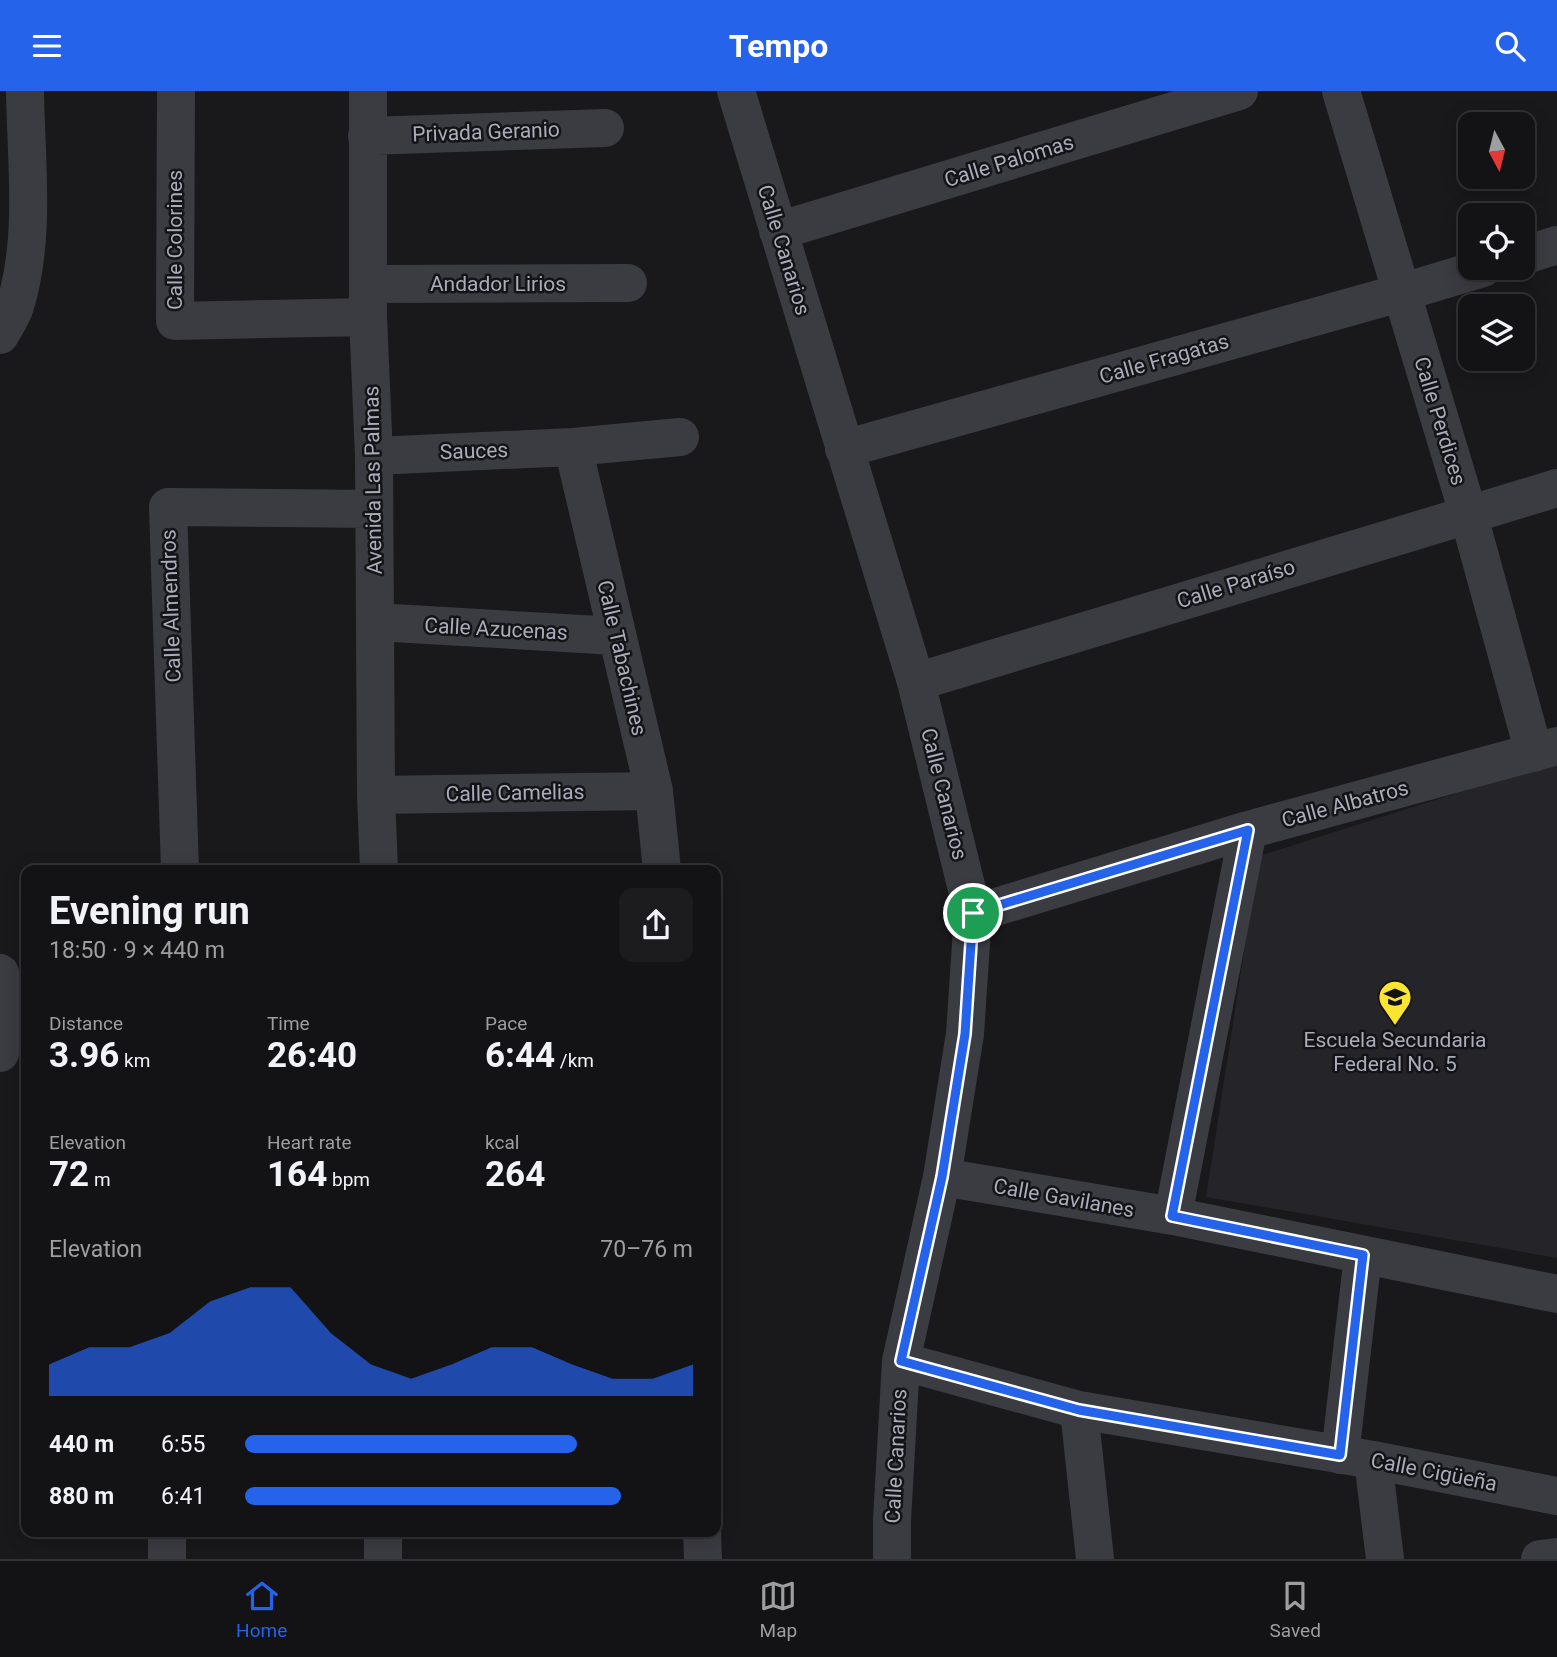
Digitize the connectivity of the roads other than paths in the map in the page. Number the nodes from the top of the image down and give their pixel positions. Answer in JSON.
{"nodes":[{"id":1,"x":25,"y":91,"type":"edge"},
{"id":2,"x":176,"y":91,"type":"edge"},
{"id":3,"x":368,"y":91,"type":"edge"},
{"id":4,"x":736,"y":91,"type":"edge"},
{"id":5,"x":1239,"y":91,"type":"edge"},
{"id":6,"x":1341,"y":91,"type":"edge"},
{"id":7,"x":605,"y":128,"type":"dead end"},
{"id":8,"x":367,"y":136,"type":"junction"},
{"id":9,"x":13,"y":147,"type":"edge"},
{"id":10,"x":778,"y":231,"type":"junction"},
{"id":11,"x":1557,"y":245,"type":"edge"},
{"id":12,"x":1535,"y":251,"type":"edge"},
{"id":13,"x":1458,"y":276,"type":"edge"},
{"id":14,"x":628,"y":283,"type":"dead end"},
{"id":15,"x":1400,"y":293,"type":"junction"},
{"id":16,"x":368,"y":301,"type":"junction"},
{"id":17,"x":0,"y":335,"type":"edge"},
{"id":18,"x":680,"y":437,"type":"dead end"},
{"id":19,"x":573,"y":447,"type":"junction"},
{"id":20,"x":844,"y":449,"type":"junction"},
{"id":21,"x":374,"y":456,"type":"junction"},
{"id":22,"x":1557,"y":488,"type":"edge"},
{"id":23,"x":374,"y":509,"type":"junction"},
{"id":24,"x":1468,"y":513,"type":"junction"},
{"id":25,"x":375,"y":622,"type":"junction"},
{"id":26,"x":616,"y":636,"type":"junction"},
{"id":27,"x":916,"y":682,"type":"junction"},
{"id":28,"x":1546,"y":749,"type":"edge"},
{"id":29,"x":654,"y":792,"type":"junction"},
{"id":30,"x":376,"y":795,"type":"junction"},
{"id":31,"x":1248,"y":830,"type":"junction"},
{"id":32,"x":180,"y":865,"type":"edge"},
{"id":33,"x":379,"y":865,"type":"edge"},
{"id":34,"x":661,"y":865,"type":"edge"},
{"id":35,"x":973,"y":913,"type":"junction"},
{"id":36,"x":4,"y":983,"type":"edge"},
{"id":37,"x":0,"y":1053,"type":"edge"},
{"id":38,"x":942,"y":1177,"type":"junction"},
{"id":39,"x":1172,"y":1216,"type":"junction"},
{"id":40,"x":1363,"y":1255,"type":"junction"},
{"id":41,"x":1557,"y":1294,"type":"edge"},
{"id":42,"x":901,"y":1361,"type":"junction"},
{"id":43,"x":1079,"y":1410,"type":"junction"},
{"id":44,"x":1357,"y":1457,"type":"junction"},
{"id":45,"x":1557,"y":1496,"type":"edge"},
{"id":46,"x":167,"y":1537,"type":"edge"},
{"id":47,"x":383,"y":1537,"type":"edge"},
{"id":48,"x":702,"y":1537,"type":"edge"},
{"id":49,"x":1557,"y":1557,"type":"edge"},
{"id":50,"x":167,"y":1559,"type":"edge"},
{"id":51,"x":383,"y":1559,"type":"edge"},
{"id":52,"x":703,"y":1559,"type":"edge"},
{"id":53,"x":892,"y":1559,"type":"edge"},
{"id":54,"x":1095,"y":1559,"type":"edge"},
{"id":55,"x":1385,"y":1559,"type":"edge"},
{"id":56,"x":1540,"y":1559,"type":"edge"}],
"edges":[{"from":1,"to":9,"type":"street"},
{"from":2,"to":16,"type":"street","name":"Calle Colorines"},
{"from":3,"to":8,"type":"street","name":"Avenida Las Palmas"},
{"from":4,"to":10,"type":"street","name":"Calle Canarios"},
{"from":5,"to":10,"type":"street","name":"Calle Palomas"},
{"from":6,"to":15,"type":"street","name":"Calle Perdices"},
{"from":7,"to":8,"type":"street","name":"Privada Geranio"},
{"from":8,"to":16,"type":"street","name":"Avenida Las Palmas"},
{"from":9,"to":17,"type":"street"},
{"from":10,"to":20,"type":"street","name":"Calle Canarios"},
{"from":11,"to":12,"type":"street"},
{"from":13,"to":15,"type":"street","name":"Calle Fragatas"},
{"from":14,"to":16,"type":"street","name":"Andador Lirios"},
{"from":15,"to":20,"type":"street","name":"Calle Fragatas"},
{"from":15,"to":24,"type":"street","name":"Calle Perdices"},
{"from":16,"to":21,"type":"street","name":"Avenida Las Palmas"},
{"from":18,"to":19,"type":"street","name":"Sauces"},
{"from":19,"to":21,"type":"street","name":"Sauces"},
{"from":19,"to":26,"type":"street","name":"Calle Tabachines"},
{"from":20,"to":27,"type":"street","name":"Calle Canarios"},
{"from":21,"to":23,"type":"street","name":"Avenida Las Palmas"},
{"from":22,"to":24,"type":"street","name":"Calle Paraíso"},
{"from":23,"to":25,"type":"street","name":"Avenida Las Palmas"},
{"from":23,"to":32,"type":"street","name":"Calle Almendros"},
{"from":24,"to":27,"type":"street","name":"Calle Paraíso"},
{"from":24,"to":28,"type":"street","name":"Calle Perdices"},
{"from":25,"to":26,"type":"street","name":"Calle Azucenas"},
{"from":25,"to":30,"type":"street","name":"Avenida Las Palmas"},
{"from":26,"to":29,"type":"street","name":"Calle Tabachines"},
{"from":27,"to":35,"type":"street","name":"Calle Canarios"},
{"from":28,"to":31,"type":"street","name":"Calle Albatros"},
{"from":29,"to":30,"type":"street","name":"Calle Camelias"},
{"from":29,"to":34,"type":"street","name":"Calle Tabachines"},
{"from":30,"to":33,"type":"street","name":"Avenida Las Palmas"},
{"from":31,"to":35,"type":"street","name":"Calle Albatros"},
{"from":31,"to":39,"type":"street"},
{"from":35,"to":38,"type":"street","name":"Calle Canarios"},
{"from":36,"to":37,"type":"street"},
{"from":38,"to":39,"type":"street","name":"Calle Gavilanes"},
{"from":38,"to":42,"type":"street","name":"Calle Canarios"},
{"from":39,"to":40,"type":"street","name":"Calle Gavilanes"},
{"from":40,"to":41,"type":"street","name":"Calle Gavilanes"},
{"from":40,"to":44,"type":"street"},
{"from":42,"to":43,"type":"street","name":"Calle Cigüeña"},
{"from":42,"to":53,"type":"street","name":"Calle Canarios"},
{"from":43,"to":44,"type":"street","name":"Calle Cigüeña"},
{"from":43,"to":54,"type":"street"},
{"from":44,"to":45,"type":"street","name":"Calle Cigüeña"},
{"from":44,"to":55,"type":"street"},
{"from":46,"to":50,"type":"street"},
{"from":47,"to":51,"type":"street"},
{"from":48,"to":52,"type":"street"},
{"from":49,"to":56,"type":"street"}]}
